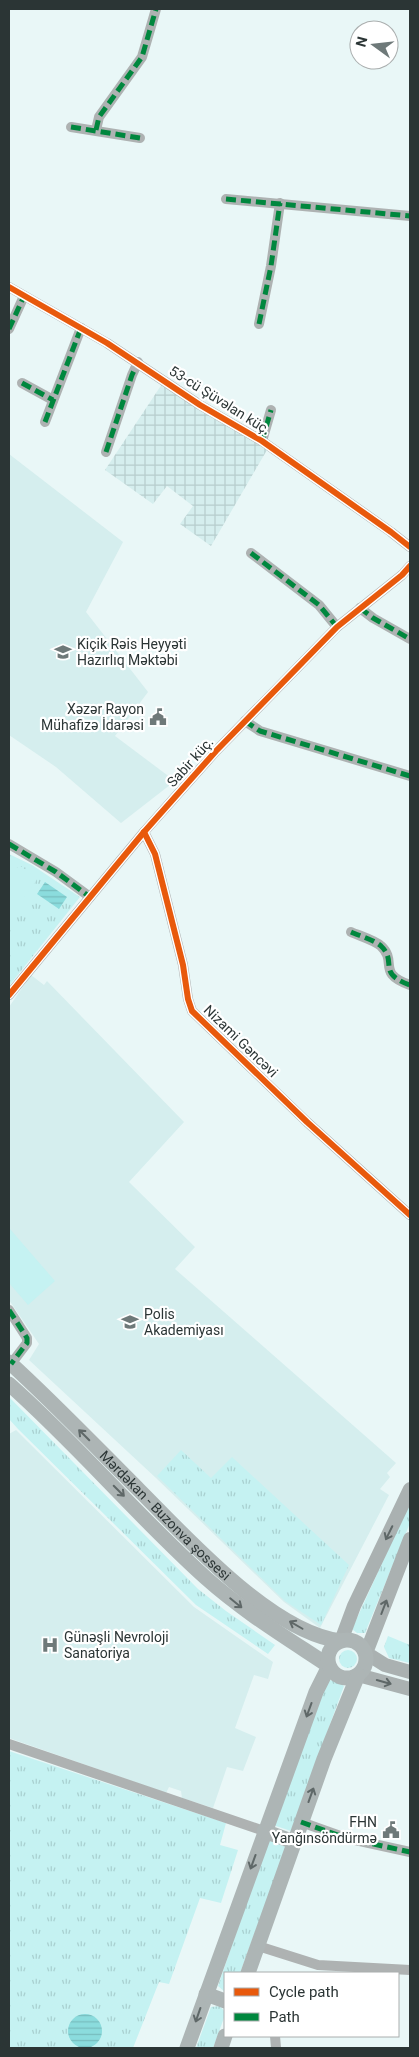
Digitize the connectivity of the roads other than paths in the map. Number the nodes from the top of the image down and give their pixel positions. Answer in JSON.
{"nodes":[{"id":1,"x":156,"y":9,"type":"edge"},
{"id":2,"x":70,"y":127,"type":"dead end"},
{"id":3,"x":96,"y":130,"type":"junction"},
{"id":4,"x":140,"y":138,"type":"dead end"},
{"id":5,"x":226,"y":199,"type":"dead end"},
{"id":6,"x":280,"y":203,"type":"junction"},
{"id":7,"x":410,"y":216,"type":"edge"},
{"id":8,"x":9,"y":287,"type":"edge"},
{"id":9,"x":24,"y":296,"type":"junction"},
{"id":10,"x":259,"y":324,"type":"dead end"},
{"id":11,"x":81,"y":328,"type":"junction"},
{"id":12,"x":9,"y":329,"type":"edge"},
{"id":13,"x":138,"y":362,"type":"junction"},
{"id":14,"x":22,"y":383,"type":"dead end"},
{"id":15,"x":53,"y":400,"type":"junction"},
{"id":16,"x":271,"y":410,"type":"dead end"},
{"id":17,"x":45,"y":422,"type":"dead end"},
{"id":18,"x":262,"y":441,"type":"junction"},
{"id":19,"x":106,"y":452,"type":"dead end"},
{"id":20,"x":410,"y":547,"type":"edge"},
{"id":21,"x":251,"y":553,"type":"dead end"},
{"id":22,"x":410,"y":566,"type":"edge"},
{"id":23,"x":360,"y":608,"type":"junction"},
{"id":24,"x":336,"y":627,"type":"junction"},
{"id":25,"x":410,"y":639,"type":"edge"},
{"id":26,"x":245,"y":721,"type":"junction"},
{"id":27,"x":410,"y":776,"type":"edge"},
{"id":28,"x":144,"y":832,"type":"junction"},
{"id":29,"x":9,"y":844,"type":"edge"},
{"id":30,"x":90,"y":897,"type":"junction"},
{"id":31,"x":352,"y":932,"type":"dead end"},
{"id":32,"x":410,"y":985,"type":"edge"},
{"id":33,"x":9,"y":995,"type":"edge"},
{"id":34,"x":409,"y":1212,"type":"edge"},
{"id":35,"x":9,"y":1310,"type":"edge"},
{"id":36,"x":10,"y":1363,"type":"edge"},
{"id":37,"x":9,"y":1384,"type":"edge"},
{"id":38,"x":410,"y":1489,"type":"edge"},
{"id":39,"x":410,"y":1539,"type":"edge"},
{"id":40,"x":341,"y":1641,"type":"junction"},
{"id":41,"x":366,"y":1653,"type":"junction"},
{"id":42,"x":329,"y":1666,"type":"junction"},
{"id":43,"x":410,"y":1672,"type":"edge"},
{"id":44,"x":358,"y":1675,"type":"junction"},
{"id":45,"x":410,"y":1689,"type":"edge"},
{"id":46,"x":9,"y":1744,"type":"edge"},
{"id":47,"x":301,"y":1822,"type":"junction"},
{"id":48,"x":264,"y":1831,"type":"junction"},
{"id":49,"x":294,"y":1842,"type":"junction"},
{"id":50,"x":410,"y":1852,"type":"edge"},
{"id":51,"x":258,"y":1946,"type":"junction"},
{"id":52,"x":410,"y":1970,"type":"edge"},
{"id":53,"x":248,"y":1972,"type":"edge"},
{"id":54,"x":206,"y":1994,"type":"junction"},
{"id":55,"x":224,"y":2001,"type":"edge"},
{"id":56,"x":187,"y":2048,"type":"edge"}],
"edges":[{"from":1,"to":3,"type":"street"},
{"from":2,"to":3,"type":"street"},
{"from":3,"to":4,"type":"street"},
{"from":5,"to":6,"type":"street"},
{"from":6,"to":7,"type":"street"},
{"from":6,"to":10,"type":"street"},
{"from":8,"to":9,"type":"street","name":"53-cü Şüvəlan küç."},
{"from":9,"to":11,"type":"street","name":"53-cü Şüvəlan küç."},
{"from":9,"to":12,"type":"street"},
{"from":11,"to":13,"type":"street","name":"53-cü Şüvəlan küç."},
{"from":11,"to":15,"type":"street"},
{"from":13,"to":18,"type":"street","name":"53-cü Şüvəlan küç."},
{"from":13,"to":19,"type":"street"},
{"from":14,"to":15,"type":"street"},
{"from":15,"to":17,"type":"street"},
{"from":16,"to":18,"type":"street"},
{"from":18,"to":20,"type":"street","name":"53-cü Şüvəlan küç."},
{"from":21,"to":24,"type":"street"},
{"from":22,"to":23,"type":"street","name":"Sabir küç."},
{"from":23,"to":24,"type":"street","name":"Sabir küç."},
{"from":23,"to":25,"type":"street"},
{"from":24,"to":26,"type":"street","name":"Sabir küç."},
{"from":26,"to":27,"type":"street"},
{"from":26,"to":28,"type":"street","name":"Sabir küç."},
{"from":28,"to":30,"type":"street","name":"Sabir küç."},
{"from":28,"to":34,"type":"street","name":"Nizami Gəncəvi"},
{"from":29,"to":30,"type":"street"},
{"from":30,"to":33,"type":"street","name":"Sabir küç."},
{"from":31,"to":32,"type":"street"},
{"from":35,"to":36,"type":"street"},
{"from":40,"to":36,"type":"main road","name":"Mərdəkan - Buzonva şossesi","one_way":true},
{"from":37,"to":42,"type":"main road","one_way":true},
{"from":38,"to":40,"type":"main road","one_way":true},
{"from":41,"to":39,"type":"main road","one_way":true},
{"from":40,"to":41,"type":"main road"},
{"from":40,"to":42,"type":"main road"},
{"from":41,"to":43,"type":"main road"},
{"from":41,"to":44,"type":"main road"},
{"from":42,"to":44,"type":"main road"},
{"from":42,"to":48,"type":"main road","one_way":true},
{"from":44,"to":45,"type":"main road","one_way":true},
{"from":47,"to":44,"type":"main road","one_way":true},
{"from":46,"to":48,"type":"street"},
{"from":47,"to":49,"type":"main road"},
{"from":47,"to":50,"type":"street"},
{"from":48,"to":49,"type":"main road"},
{"from":48,"to":54,"type":"main road","one_way":true},
{"from":49,"to":51,"type":"main road"},
{"from":51,"to":52,"type":"street"},
{"from":51,"to":53,"type":"main road"},
{"from":54,"to":55,"type":"main road"},
{"from":54,"to":56,"type":"main road","one_way":true}]}
